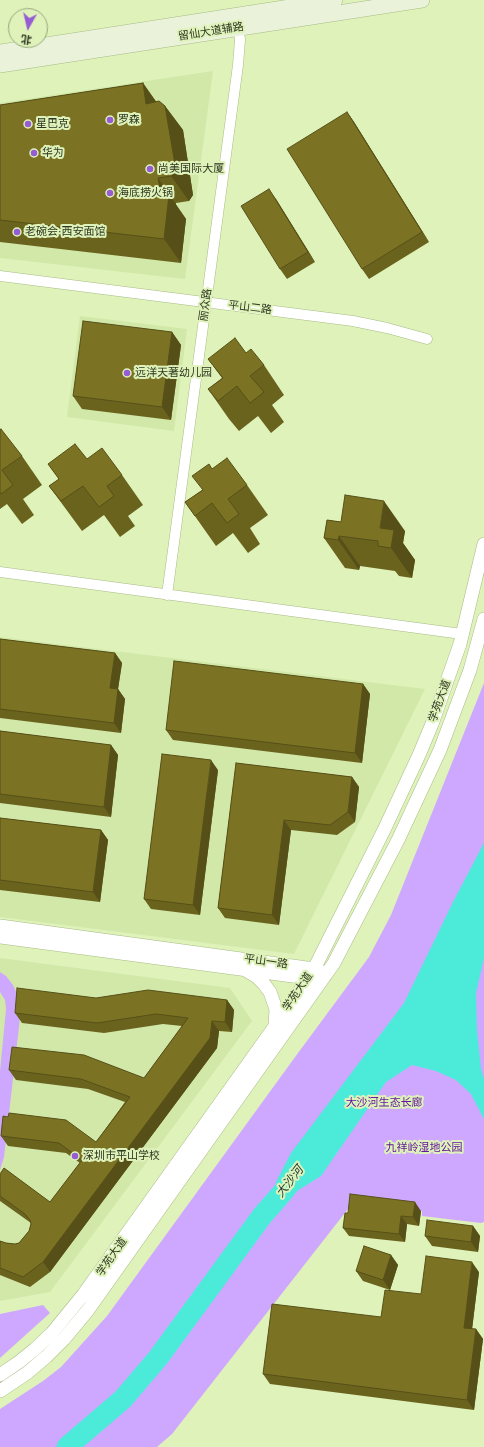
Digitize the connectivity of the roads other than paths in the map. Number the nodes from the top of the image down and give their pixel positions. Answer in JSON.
{"nodes":[{"id":1,"x":334,"y":0,"type":"edge"},
{"id":2,"x":422,"y":0,"type":"edge"},
{"id":3,"x":238,"y":21,"type":"junction"},
{"id":4,"x":0,"y":52,"type":"edge"},
{"id":5,"x":0,"y":65,"type":"edge"},
{"id":6,"x":0,"y":276,"type":"edge"},
{"id":7,"x":206,"y":302,"type":"junction"},
{"id":8,"x":427,"y":339,"type":"dead end"},
{"id":9,"x":484,"y":544,"type":"edge"},
{"id":10,"x":0,"y":572,"type":"edge"},
{"id":11,"x":167,"y":595,"type":"junction"},
{"id":12,"x":484,"y":618,"type":"edge"},
{"id":13,"x":462,"y":634,"type":"junction"},
{"id":14,"x":0,"y":926,"type":"edge"},
{"id":15,"x":0,"y":937,"type":"edge"},
{"id":16,"x":239,"y":969,"type":"junction"},
{"id":17,"x":311,"y":973,"type":"junction"},
{"id":18,"x":324,"y":976,"type":"junction"},
{"id":19,"x":274,"y":1027,"type":"junction"},
{"id":20,"x":0,"y":1374,"type":"edge"},
{"id":21,"x":0,"y":1391,"type":"edge"}],
"edges":[{"from":1,"to":3,"type":"main road","name":"留仙大道辅路"},
{"from":2,"to":3,"type":"main road","name":"留仙大道辅路"},
{"from":3,"to":4,"type":"main road","name":"留仙大道辅路"},
{"from":3,"to":5,"type":"main road","name":"留仙大道辅路"},
{"from":3,"to":7,"type":"street","name":"丽众路"},
{"from":6,"to":7,"type":"street","name":"平山二路"},
{"from":7,"to":8,"type":"street","name":"平山二路"},
{"from":7,"to":11,"type":"street","name":"丽众路"},
{"from":9,"to":13,"type":"street","name":"学苑大道"},
{"from":10,"to":11,"type":"street"},
{"from":11,"to":13,"type":"street"},
{"from":12,"to":18,"type":"street","name":"学苑大道"},
{"from":13,"to":17,"type":"street","name":"学苑大道"},
{"from":14,"to":17,"type":"street","name":"平山一路"},
{"from":15,"to":16,"type":"street","name":"平山一路"},
{"from":16,"to":17,"type":"street","name":"平山一路"},
{"from":16,"to":19,"type":"street"},
{"from":17,"to":18,"type":"street","name":"平山一路"},
{"from":17,"to":19,"type":"street","name":"学苑大道"},
{"from":18,"to":21,"type":"street","name":"学苑大道"},
{"from":19,"to":20,"type":"street","name":"学苑大道"}]}
